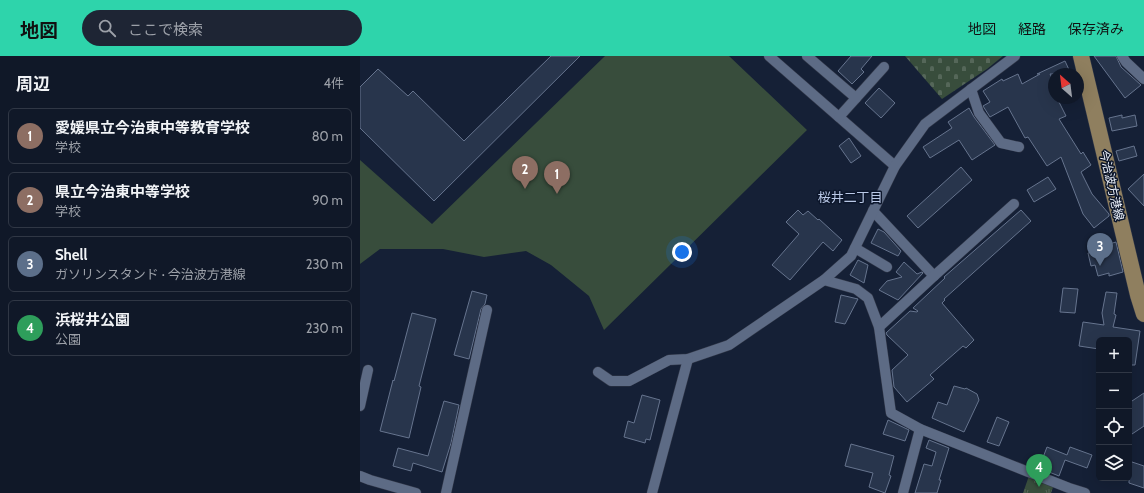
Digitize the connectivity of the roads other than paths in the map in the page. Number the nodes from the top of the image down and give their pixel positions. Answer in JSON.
{"nodes":[{"id":1,"x":769,"y":56,"type":"edge"},
{"id":2,"x":807,"y":56,"type":"edge"},
{"id":3,"x":1015,"y":56,"type":"edge"},
{"id":4,"x":1081,"y":56,"type":"edge"},
{"id":5,"x":1122,"y":56,"type":"edge"},
{"id":6,"x":884,"y":67,"type":"dead end"},
{"id":7,"x":1144,"y":79,"type":"edge"},
{"id":8,"x":971,"y":89,"type":"junction"},
{"id":9,"x":856,"y":98,"type":"junction"},
{"id":10,"x":839,"y":117,"type":"junction"},
{"id":11,"x":1019,"y":147,"type":"dead end"},
{"id":12,"x":895,"y":166,"type":"junction"},
{"id":13,"x":1014,"y":204,"type":"dead end"},
{"id":14,"x":873,"y":211,"type":"junction"},
{"id":15,"x":855,"y":248,"type":"junction"},
{"id":16,"x":887,"y":267,"type":"dead end"},
{"id":17,"x":934,"y":276,"type":"junction"},
{"id":18,"x":824,"y":280,"type":"junction"},
{"id":19,"x":487,"y":310,"type":"dead end"},
{"id":20,"x":1144,"y":314,"type":"edge"},
{"id":21,"x":879,"y":328,"type":"junction"},
{"id":22,"x":688,"y":359,"type":"junction"},
{"id":23,"x":368,"y":370,"type":"dead end"},
{"id":24,"x":598,"y":372,"type":"dead end"},
{"id":25,"x":360,"y":406,"type":"edge"},
{"id":26,"x":920,"y":429,"type":"junction"},
{"id":27,"x":360,"y":476,"type":"edge"},
{"id":28,"x":416,"y":493,"type":"edge"},
{"id":29,"x":446,"y":493,"type":"edge"},
{"id":30,"x":652,"y":493,"type":"edge"},
{"id":31,"x":902,"y":493,"type":"edge"},
{"id":32,"x":1085,"y":493,"type":"edge"}],
"edges":[{"from":1,"to":10,"type":"street"},
{"from":2,"to":9,"type":"street"},
{"from":3,"to":8,"type":"street"},
{"from":4,"to":20,"type":"main road","name":"今治波方港線"},
{"from":5,"to":7,"type":"street"},
{"from":6,"to":9,"type":"street"},
{"from":8,"to":11,"type":"street"},
{"from":8,"to":12,"type":"street"},
{"from":9,"to":10,"type":"street"},
{"from":10,"to":12,"type":"street"},
{"from":12,"to":14,"type":"street"},
{"from":13,"to":17,"type":"street"},
{"from":14,"to":15,"type":"street"},
{"from":14,"to":17,"type":"street"},
{"from":15,"to":16,"type":"street"},
{"from":15,"to":18,"type":"street"},
{"from":17,"to":21,"type":"street"},
{"from":18,"to":21,"type":"street"},
{"from":18,"to":22,"type":"street"},
{"from":19,"to":29,"type":"street"},
{"from":21,"to":26,"type":"street"},
{"from":22,"to":24,"type":"street"},
{"from":22,"to":30,"type":"street"},
{"from":23,"to":25,"type":"street"},
{"from":26,"to":31,"type":"street"},
{"from":26,"to":32,"type":"street"},
{"from":27,"to":28,"type":"street"}]}
